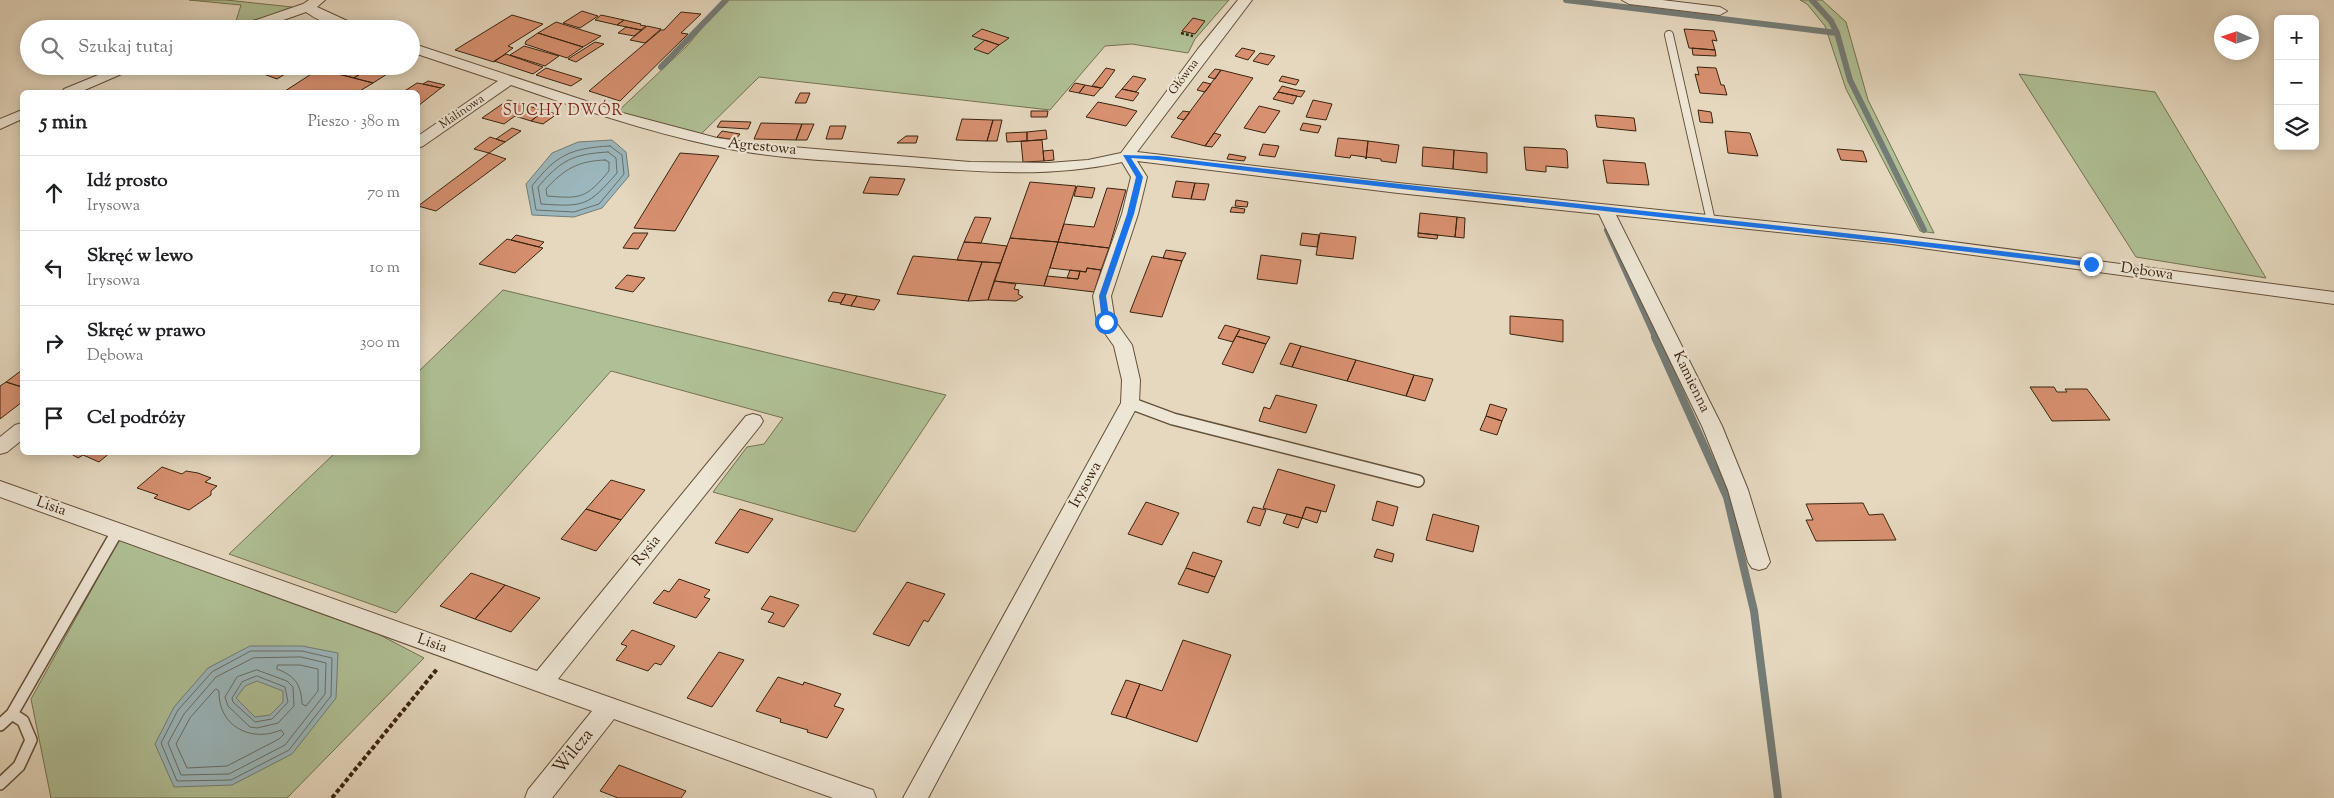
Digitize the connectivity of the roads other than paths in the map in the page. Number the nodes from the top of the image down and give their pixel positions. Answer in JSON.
{"nodes":[{"id":1,"x":1245,"y":0,"type":"edge"},
{"id":2,"x":1628,"y":0,"type":"edge"},
{"id":3,"x":313,"y":4,"type":"edge"},
{"id":4,"x":1720,"y":11,"type":"dead end"},
{"id":5,"x":269,"y":20,"type":"edge"},
{"id":6,"x":333,"y":20,"type":"edge"},
{"id":7,"x":1669,"y":35,"type":"dead end"},
{"id":8,"x":420,"y":50,"type":"edge"},
{"id":9,"x":110,"y":75,"type":"edge"},
{"id":10,"x":508,"y":81,"type":"junction"},
{"id":11,"x":73,"y":90,"type":"edge"},
{"id":12,"x":20,"y":115,"type":"edge"},
{"id":13,"x":0,"y":125,"type":"edge"},
{"id":14,"x":420,"y":142,"type":"edge"},
{"id":15,"x":1126,"y":156,"type":"junction"},
{"id":16,"x":1605,"y":210,"type":"junction"},
{"id":17,"x":1711,"y":221,"type":"junction"},
{"id":18,"x":2334,"y":298,"type":"edge"},
{"id":19,"x":1130,"y":403,"type":"junction"},
{"id":20,"x":753,"y":420,"type":"dead end"},
{"id":21,"x":20,"y":432,"type":"edge"},
{"id":22,"x":0,"y":447,"type":"edge"},
{"id":23,"x":1418,"y":480,"type":"dead end"},
{"id":24,"x":0,"y":489,"type":"edge"},
{"id":25,"x":118,"y":530,"type":"junction"},
{"id":26,"x":1759,"y":562,"type":"dead end"},
{"id":27,"x":542,"y":682,"type":"junction"},
{"id":28,"x":610,"y":706,"type":"junction"},
{"id":29,"x":12,"y":714,"type":"junction"},
{"id":30,"x":0,"y":725,"type":"edge"},
{"id":31,"x":0,"y":784,"type":"edge"},
{"id":32,"x":537,"y":798,"type":"edge"},
{"id":33,"x":864,"y":798,"type":"edge"},
{"id":34,"x":915,"y":798,"type":"edge"}],
"edges":[{"from":1,"to":15,"type":"street","name":"Główna"},
{"from":2,"to":4,"type":"street"},
{"from":3,"to":5,"type":"street"},
{"from":3,"to":6,"type":"street"},
{"from":7,"to":17,"type":"lane"},
{"from":8,"to":10,"type":"street","name":"Agrestowa"},
{"from":9,"to":11,"type":"street"},
{"from":10,"to":14,"type":"street","name":"Malinowa"},
{"from":10,"to":15,"type":"street","name":"Agrestowa"},
{"from":12,"to":13,"type":"street"},
{"from":15,"to":16,"type":"street","name":"Dębowa"},
{"from":15,"to":19,"type":"street","name":"Irysowa"},
{"from":16,"to":17,"type":"street","name":"Dębowa"},
{"from":16,"to":26,"type":"street","name":"Kamienna"},
{"from":17,"to":18,"type":"street","name":"Dębowa"},
{"from":19,"to":23,"type":"lane"},
{"from":19,"to":34,"type":"street","name":"Irysowa"},
{"from":20,"to":27,"type":"street","name":"Rysia"},
{"from":21,"to":22,"type":"street"},
{"from":24,"to":25,"type":"street","name":"Lisia"},
{"from":25,"to":27,"type":"street","name":"Lisia"},
{"from":25,"to":29,"type":"lane"},
{"from":27,"to":28,"type":"street","name":"Lisia"},
{"from":28,"to":32,"type":"street","name":"Wilcza"},
{"from":28,"to":33,"type":"street","name":"Lisia"},
{"from":29,"to":30,"type":"lane"},
{"from":29,"to":31,"type":"lane"}]}
